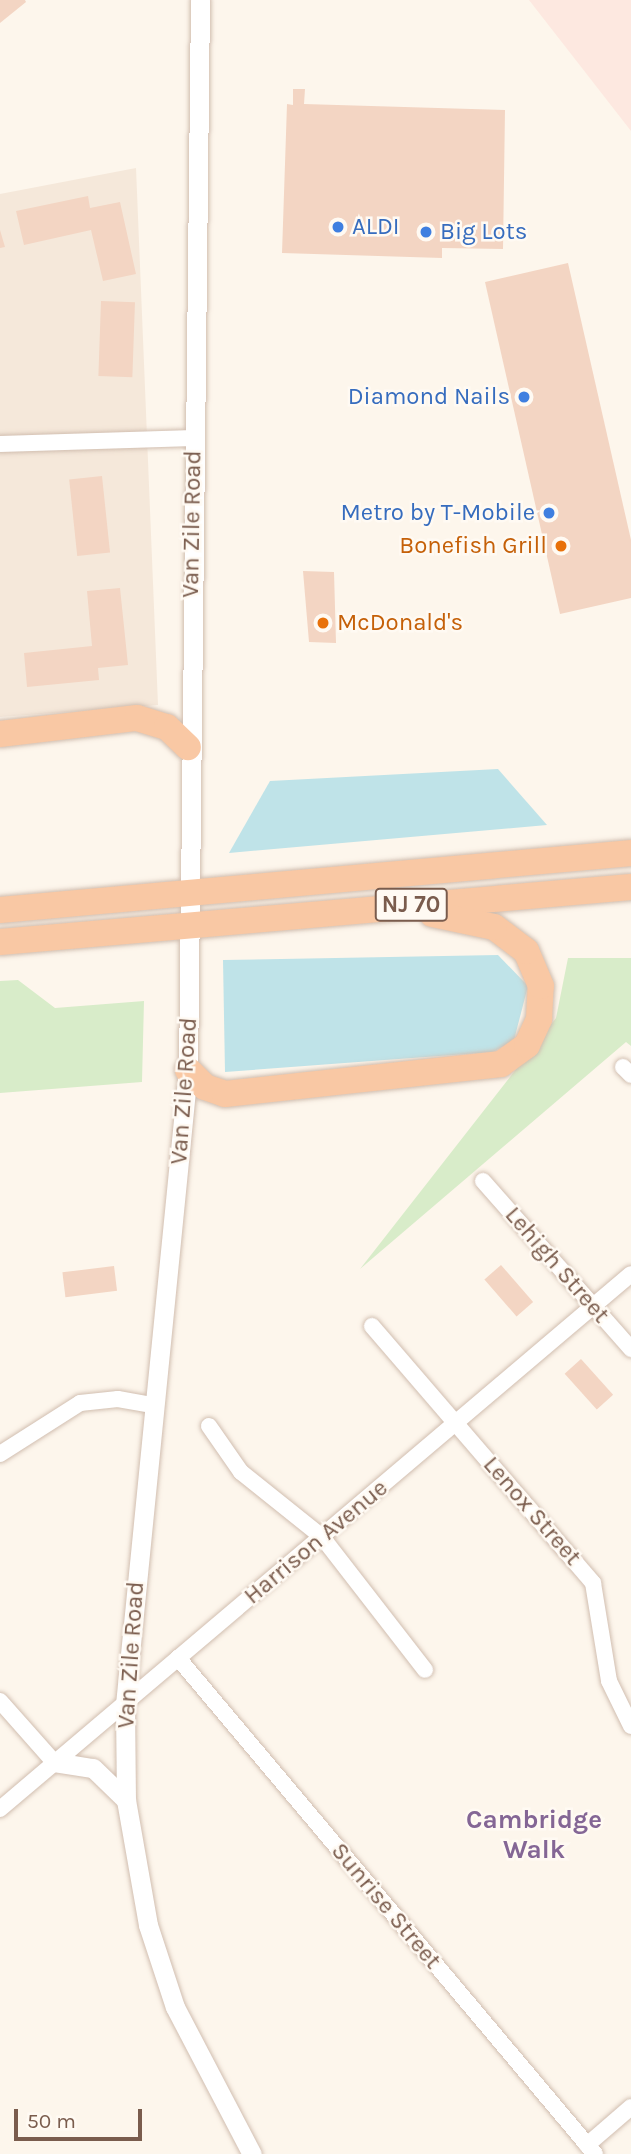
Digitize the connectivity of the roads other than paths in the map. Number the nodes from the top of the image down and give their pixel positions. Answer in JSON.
{"nodes":[{"id":1,"x":201,"y":0,"type":"edge"},
{"id":2,"x":194,"y":438,"type":"junction"},
{"id":3,"x":0,"y":444,"type":"edge"},
{"id":4,"x":0,"y":734,"type":"edge"},
{"id":5,"x":188,"y":747,"type":"junction"},
{"id":6,"x":631,"y":853,"type":"edge"},
{"id":7,"x":631,"y":887,"type":"edge"},
{"id":8,"x":191,"y":891,"type":"junction"},
{"id":9,"x":0,"y":902,"type":"edge"},
{"id":10,"x":31,"y":907,"type":"junction"},
{"id":11,"x":374,"y":908,"type":"junction"},
{"id":12,"x":0,"y":909,"type":"edge"},
{"id":13,"x":190,"y":923,"type":"junction"},
{"id":14,"x":0,"y":942,"type":"edge"},
{"id":15,"x":188,"y":1070,"type":"junction"},
{"id":16,"x":484,"y":1181,"type":"dead end"},
{"id":17,"x":631,"y":1274,"type":"edge"},
{"id":18,"x":593,"y":1306,"type":"junction"},
{"id":19,"x":372,"y":1326,"type":"dead end"},
{"id":20,"x":631,"y":1349,"type":"edge"},
{"id":21,"x":152,"y":1405,"type":"junction"},
{"id":22,"x":456,"y":1423,"type":"junction"},
{"id":23,"x":209,"y":1426,"type":"dead end"},
{"id":24,"x":0,"y":1454,"type":"edge"},
{"id":25,"x":322,"y":1537,"type":"junction"},
{"id":26,"x":178,"y":1658,"type":"junction"},
{"id":27,"x":425,"y":1670,"type":"dead end"},
{"id":28,"x":0,"y":1701,"type":"edge"},
{"id":29,"x":125,"y":1705,"type":"junction"},
{"id":30,"x":631,"y":1726,"type":"edge"},
{"id":31,"x":54,"y":1762,"type":"junction"},
{"id":32,"x":126,"y":1800,"type":"junction"},
{"id":33,"x":0,"y":1809,"type":"edge"},
{"id":34,"x":631,"y":2107,"type":"edge"},
{"id":35,"x":591,"y":2150,"type":"edge"},
{"id":36,"x":253,"y":2154,"type":"edge"}],
"edges":[{"from":1,"to":2,"type":"street","name":"Van Zile Road"},
{"from":2,"to":3,"type":"street"},
{"from":2,"to":5,"type":"street","name":"Van Zile Road"},
{"from":4,"to":5,"type":"highway"},
{"from":5,"to":8,"type":"street","name":"Van Zile Road"},
{"from":6,"to":8,"type":"highway","number":"NJ 70"},
{"from":7,"to":11,"type":"highway","number":"NJ 70"},
{"from":8,"to":10,"type":"highway","number":"NJ 70"},
{"from":8,"to":13,"type":"street","name":"Van Zile Road"},
{"from":9,"to":10,"type":"highway"},
{"from":10,"to":12,"type":"highway","number":"NJ 70"},
{"from":11,"to":13,"type":"highway","number":"NJ 70"},
{"from":11,"to":15,"type":"highway"},
{"from":13,"to":14,"type":"highway","number":"NJ 70"},
{"from":13,"to":15,"type":"street","name":"Van Zile Road"},
{"from":15,"to":21,"type":"street","name":"Van Zile Road"},
{"from":16,"to":18,"type":"street","name":"Lehigh Street"},
{"from":17,"to":18,"type":"street","name":"Harrison Avenue"},
{"from":18,"to":20,"type":"street","name":"Lehigh Street"},
{"from":18,"to":22,"type":"street","name":"Harrison Avenue"},
{"from":19,"to":22,"type":"street","name":"Lenox Street"},
{"from":21,"to":24,"type":"street"},
{"from":21,"to":29,"type":"street","name":"Van Zile Road"},
{"from":22,"to":25,"type":"street","name":"Harrison Avenue"},
{"from":22,"to":30,"type":"street","name":"Lenox Street"},
{"from":23,"to":25,"type":"street"},
{"from":25,"to":26,"type":"street","name":"Harrison Avenue"},
{"from":25,"to":27,"type":"street"},
{"from":26,"to":29,"type":"street","name":"Harrison Avenue"},
{"from":26,"to":35,"type":"street","name":"Sunrise Street"},
{"from":28,"to":31,"type":"street"},
{"from":29,"to":31,"type":"street","name":"Harrison Avenue"},
{"from":29,"to":32,"type":"street","name":"Van Zile Road"},
{"from":31,"to":32,"type":"street"},
{"from":31,"to":33,"type":"street","name":"Harrison Avenue"},
{"from":32,"to":36,"type":"street","name":"Van Zile Road"},
{"from":34,"to":35,"type":"street"}]}
